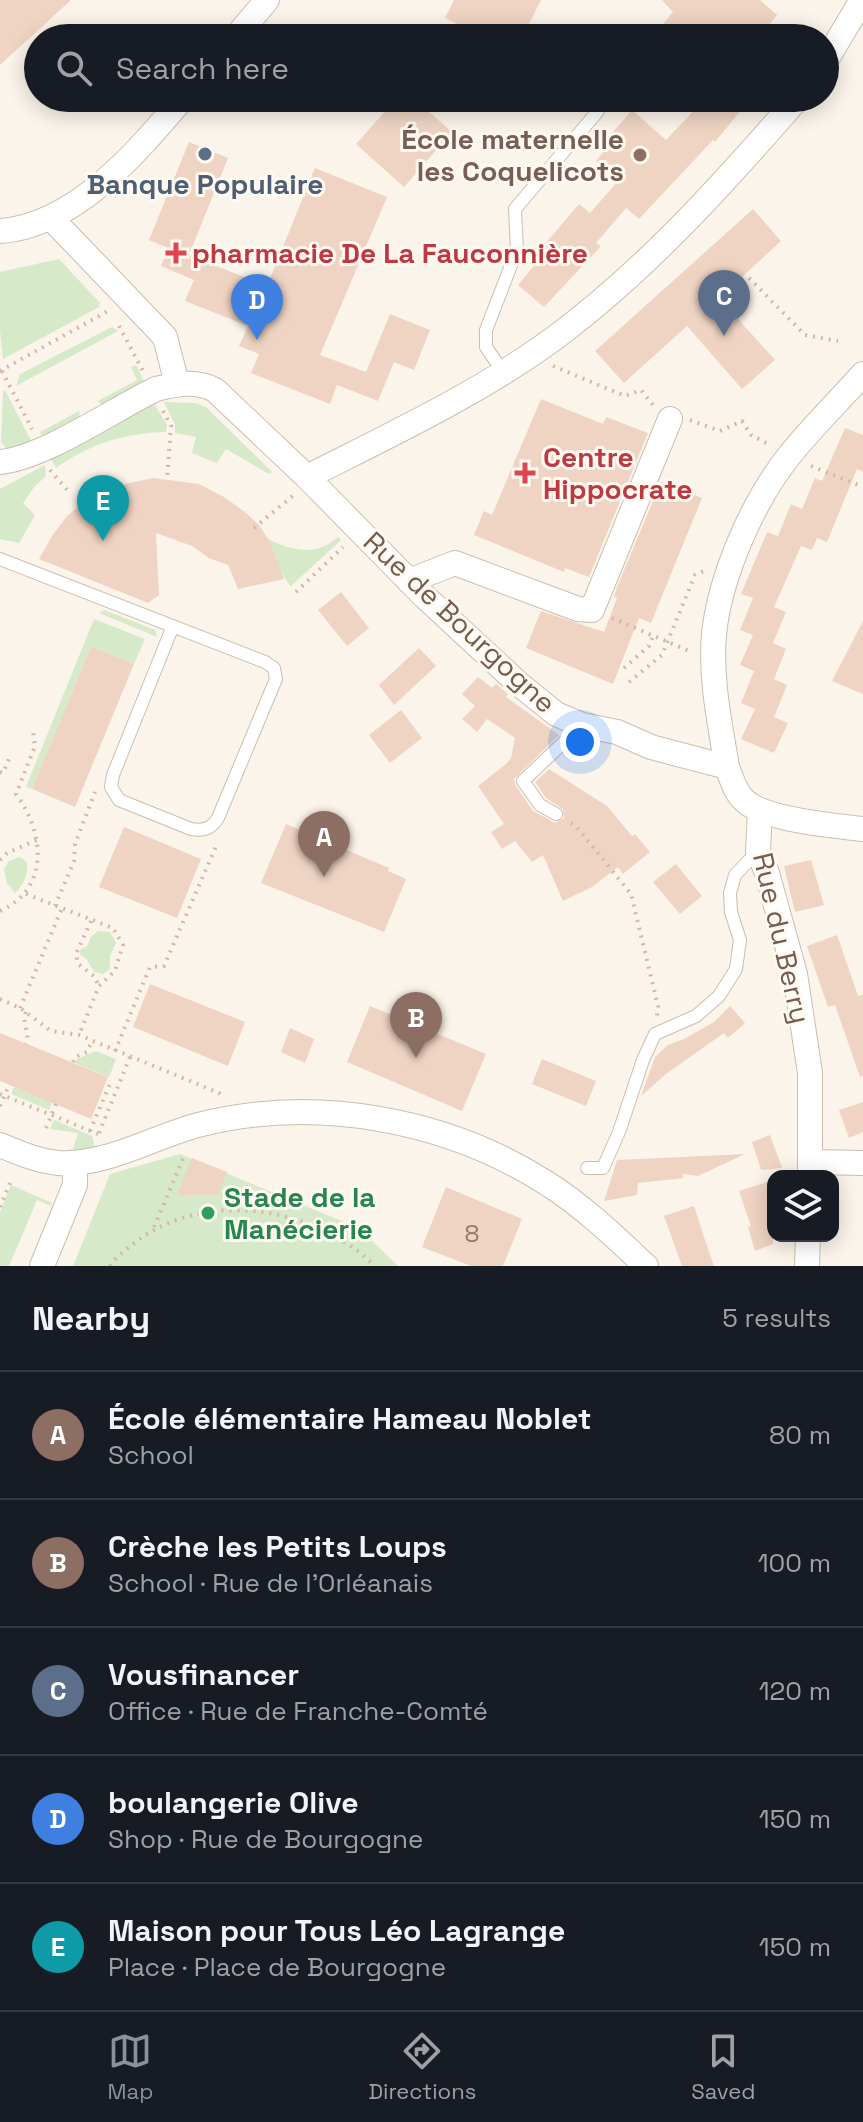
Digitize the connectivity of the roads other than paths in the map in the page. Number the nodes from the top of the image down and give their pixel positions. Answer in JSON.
{"nodes":[{"id":1,"x":267,"y":0,"type":"edge"},
{"id":2,"x":862,"y":0,"type":"edge"},
{"id":3,"x":247,"y":24,"type":"edge"},
{"id":4,"x":839,"y":39,"type":"edge"},
{"id":5,"x":171,"y":112,"type":"edge"},
{"id":6,"x":597,"y":112,"type":"edge"},
{"id":7,"x":786,"y":112,"type":"edge"},
{"id":8,"x":52,"y":219,"type":"junction"},
{"id":9,"x":0,"y":231,"type":"edge"},
{"id":10,"x":503,"y":372,"type":"junction"},
{"id":11,"x":863,"y":374,"type":"edge"},
{"id":12,"x":177,"y":384,"type":"junction"},
{"id":13,"x":662,"y":412,"type":"road end"},
{"id":14,"x":0,"y":462,"type":"edge"},
{"id":15,"x":307,"y":477,"type":"junction"},
{"id":16,"x":0,"y":559,"type":"edge"},
{"id":17,"x":409,"y":581,"type":"junction"},
{"id":18,"x":173,"y":626,"type":"junction"},
{"id":19,"x":582,"y":725,"type":"junction"},
{"id":20,"x":727,"y":767,"type":"junction"},
{"id":21,"x":760,"y":810,"type":"junction"},
{"id":22,"x":556,"y":814,"type":"road end"},
{"id":23,"x":863,"y":829,"type":"edge"},
{"id":24,"x":758,"y":851,"type":"junction"},
{"id":25,"x":0,"y":1145,"type":"edge"},
{"id":26,"x":75,"y":1163,"type":"junction"},
{"id":27,"x":863,"y":1163,"type":"edge"},
{"id":28,"x":587,"y":1168,"type":"dead end"},
{"id":29,"x":811,"y":1169,"type":"edge"},
{"id":30,"x":808,"y":1242,"type":"edge"},
{"id":31,"x":42,"y":1266,"type":"edge"},
{"id":32,"x":646,"y":1266,"type":"edge"},
{"id":33,"x":807,"y":1266,"type":"edge"}],
"edges":[{"from":1,"to":3,"type":"street"},
{"from":2,"to":4,"type":"street"},
{"from":5,"to":8,"type":"street"},
{"from":6,"to":10,"type":"lane"},
{"from":7,"to":10,"type":"street"},
{"from":8,"to":9,"type":"street"},
{"from":8,"to":12,"type":"street"},
{"from":10,"to":15,"type":"street"},
{"from":11,"to":20,"type":"street"},
{"from":12,"to":14,"type":"street"},
{"from":12,"to":15,"type":"street","name":"Rue de Bourgogne"},
{"from":13,"to":17,"type":"street"},
{"from":15,"to":17,"type":"street","name":"Rue de Bourgogne"},
{"from":16,"to":18,"type":"lane"},
{"from":17,"to":19,"type":"street","name":"Rue de Bourgogne"},
{"from":18,"to":18,"type":"lane"},
{"from":19,"to":20,"type":"street","name":"Rue de Bourgogne"},
{"from":19,"to":22,"type":"lane"},
{"from":20,"to":21,"type":"street"},
{"from":21,"to":23,"type":"street"},
{"from":21,"to":24,"type":"street","name":"Rue du Berry"},
{"from":24,"to":28,"type":"lane"},
{"from":24,"to":29,"type":"street","name":"Rue du Berry"},
{"from":25,"to":26,"type":"street"},
{"from":26,"to":31,"type":"street"},
{"from":26,"to":32,"type":"street"},
{"from":27,"to":29,"type":"street","name":"Rue du Berry"},
{"from":30,"to":33,"type":"street"}]}
